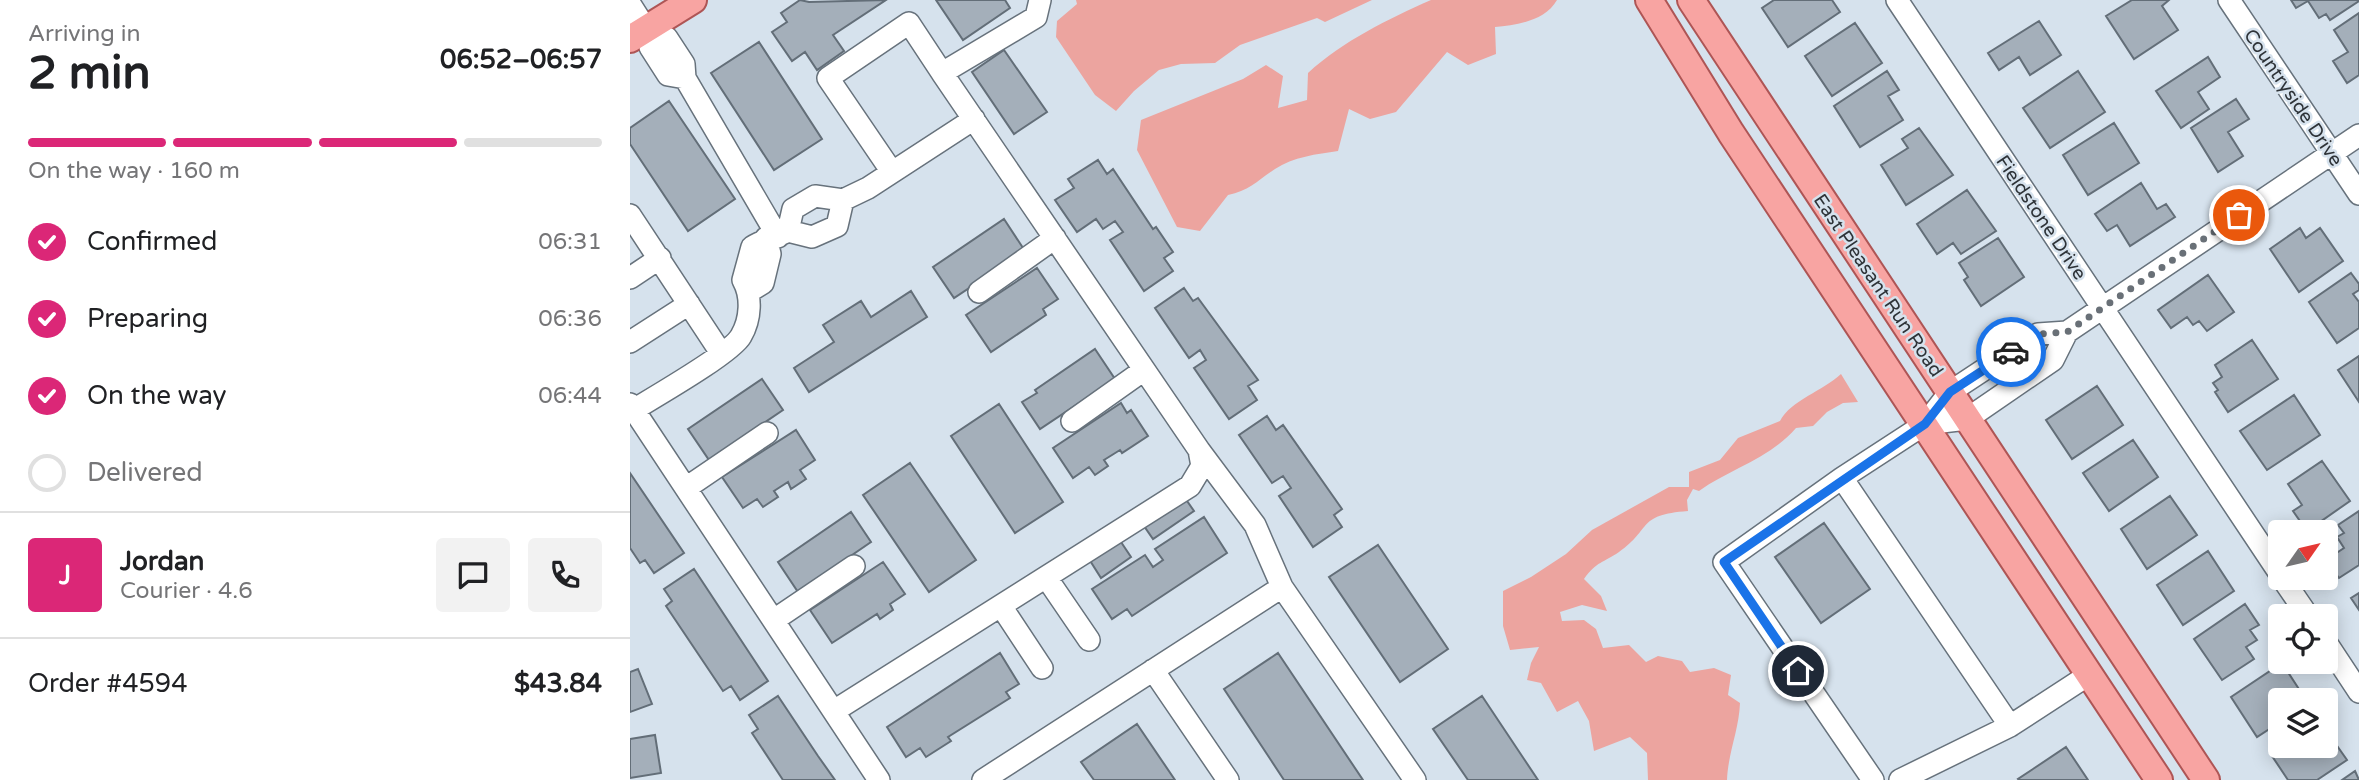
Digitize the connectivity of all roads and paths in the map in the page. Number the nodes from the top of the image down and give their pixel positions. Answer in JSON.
{"nodes":[{"id":1,"x":693,"y":0,"type":"edge"},
{"id":2,"x":1040,"y":0,"type":"edge"},
{"id":3,"x":1649,"y":0,"type":"edge"},
{"id":4,"x":1691,"y":0,"type":"edge"},
{"id":5,"x":1897,"y":0,"type":"edge"},
{"id":6,"x":2229,"y":0,"type":"edge"},
{"id":7,"x":630,"y":4,"type":"edge"},
{"id":8,"x":643,"y":34,"type":"edge"},
{"id":9,"x":942,"y":73,"type":"junction"},
{"id":10,"x":974,"y":119,"type":"junction"},
{"id":11,"x":2359,"y":135,"type":"edge"},
{"id":12,"x":2332,"y":153,"type":"junction"},
{"id":13,"x":892,"y":172,"type":"junction"},
{"id":14,"x":2359,"y":194,"type":"edge"},
{"id":15,"x":843,"y":200,"type":"junction"},
{"id":16,"x":630,"y":215,"type":"edge"},
{"id":17,"x":778,"y":235,"type":"junction"},
{"id":18,"x":1055,"y":239,"type":"junction"},
{"id":19,"x":660,"y":258,"type":"junction"},
{"id":20,"x":630,"y":278,"type":"edge"},
{"id":21,"x":979,"y":292,"type":"dead end"},
{"id":22,"x":689,"y":304,"type":"junction"},
{"id":23,"x":2101,"y":307,"type":"junction"},
{"id":24,"x":2067,"y":332,"type":"junction"},
{"id":25,"x":630,"y":342,"type":"edge"},
{"id":26,"x":721,"y":353,"type":"junction"},
{"id":27,"x":1144,"y":370,"type":"junction"},
{"id":28,"x":1950,"y":392,"type":"junction"},
{"id":29,"x":631,"y":409,"type":"edge"},
{"id":30,"x":1967,"y":419,"type":"junction"},
{"id":31,"x":1072,"y":421,"type":"dead end"},
{"id":32,"x":1925,"y":424,"type":"junction"},
{"id":33,"x":767,"y":433,"type":"dead end"},
{"id":34,"x":1199,"y":450,"type":"junction"},
{"id":35,"x":1842,"y":478,"type":"junction"},
{"id":36,"x":686,"y":488,"type":"junction"},
{"id":37,"x":2268,"y":557,"type":"edge"},
{"id":38,"x":854,"y":566,"type":"dead end"},
{"id":39,"x":1046,"y":577,"type":"junction"},
{"id":40,"x":1282,"y":587,"type":"junction"},
{"id":41,"x":1001,"y":606,"type":"junction"},
{"id":42,"x":774,"y":620,"type":"junction"},
{"id":43,"x":1089,"y":640,"type":"dead end"},
{"id":44,"x":2338,"y":660,"type":"edge"},
{"id":45,"x":1042,"y":667,"type":"dead end"},
{"id":46,"x":1153,"y":670,"type":"junction"},
{"id":47,"x":2090,"y":674,"type":"junction"},
{"id":48,"x":2359,"y":692,"type":"edge"},
{"id":49,"x":834,"y":711,"type":"junction"},
{"id":50,"x":2010,"y":726,"type":"junction"},
{"id":51,"x":879,"y":780,"type":"edge"},
{"id":52,"x":983,"y":780,"type":"edge"},
{"id":53,"x":1227,"y":780,"type":"edge"},
{"id":54,"x":1415,"y":780,"type":"edge"},
{"id":55,"x":1873,"y":780,"type":"edge"},
{"id":56,"x":1899,"y":780,"type":"edge"},
{"id":57,"x":2160,"y":780,"type":"edge"},
{"id":58,"x":2206,"y":780,"type":"edge"}],
"edges":[{"from":1,"to":8,"type":"main road"},
{"from":2,"to":9,"type":"street"},
{"from":3,"to":32,"type":"main road","name":"East Pleasant Run Road"},
{"from":4,"to":28,"type":"main road","name":"East Pleasant Run Road"},
{"from":5,"to":23,"type":"street","name":"Fieldstone Drive"},
{"from":6,"to":12,"type":"street","name":"Countryside Drive"},
{"from":7,"to":8,"type":"street"},
{"from":8,"to":17,"type":"street"},
{"from":9,"to":10,"type":"street"},
{"from":9,"to":13,"type":"street"},
{"from":10,"to":13,"type":"street"},
{"from":10,"to":18,"type":"street"},
{"from":11,"to":12,"type":"street"},
{"from":12,"to":14,"type":"street","name":"Countryside Drive"},
{"from":12,"to":23,"type":"street"},
{"from":13,"to":15,"type":"street"},
{"from":15,"to":17,"type":"street"},
{"from":15,"to":17,"type":"street"},
{"from":16,"to":19,"type":"street"},
{"from":17,"to":26,"type":"street"},
{"from":18,"to":21,"type":"street"},
{"from":18,"to":27,"type":"street"},
{"from":19,"to":20,"type":"street"},
{"from":19,"to":22,"type":"street"},
{"from":22,"to":25,"type":"street"},
{"from":22,"to":26,"type":"street"},
{"from":23,"to":24,"type":"street"},
{"from":23,"to":37,"type":"street","name":"Fieldstone Drive"},
{"from":24,"to":28,"type":"street"},
{"from":24,"to":30,"type":"street"},
{"from":26,"to":29,"type":"street"},
{"from":27,"to":31,"type":"street"},
{"from":27,"to":34,"type":"street"},
{"from":28,"to":30,"type":"main road","name":"East Pleasant Run Road"},
{"from":28,"to":32,"type":"street"},
{"from":29,"to":36,"type":"street"},
{"from":30,"to":32,"type":"street"},
{"from":30,"to":58,"type":"main road","name":"East Pleasant Run Road"},
{"from":32,"to":35,"type":"street"},
{"from":32,"to":47,"type":"main road","name":"East Pleasant Run Road"},
{"from":33,"to":36,"type":"street"},
{"from":34,"to":39,"type":"street"},
{"from":34,"to":40,"type":"street"},
{"from":35,"to":50,"type":"street"},
{"from":35,"to":55,"type":"street"},
{"from":36,"to":42,"type":"street"},
{"from":38,"to":42,"type":"street"},
{"from":39,"to":41,"type":"street"},
{"from":39,"to":43,"type":"street"},
{"from":40,"to":46,"type":"street"},
{"from":40,"to":54,"type":"street"},
{"from":41,"to":45,"type":"street"},
{"from":41,"to":49,"type":"street"},
{"from":42,"to":49,"type":"street"},
{"from":44,"to":48,"type":"street"},
{"from":46,"to":52,"type":"street"},
{"from":46,"to":53,"type":"street"},
{"from":47,"to":50,"type":"street"},
{"from":47,"to":57,"type":"main road","name":"East Pleasant Run Road"},
{"from":49,"to":51,"type":"street"},
{"from":50,"to":56,"type":"street"}]}
